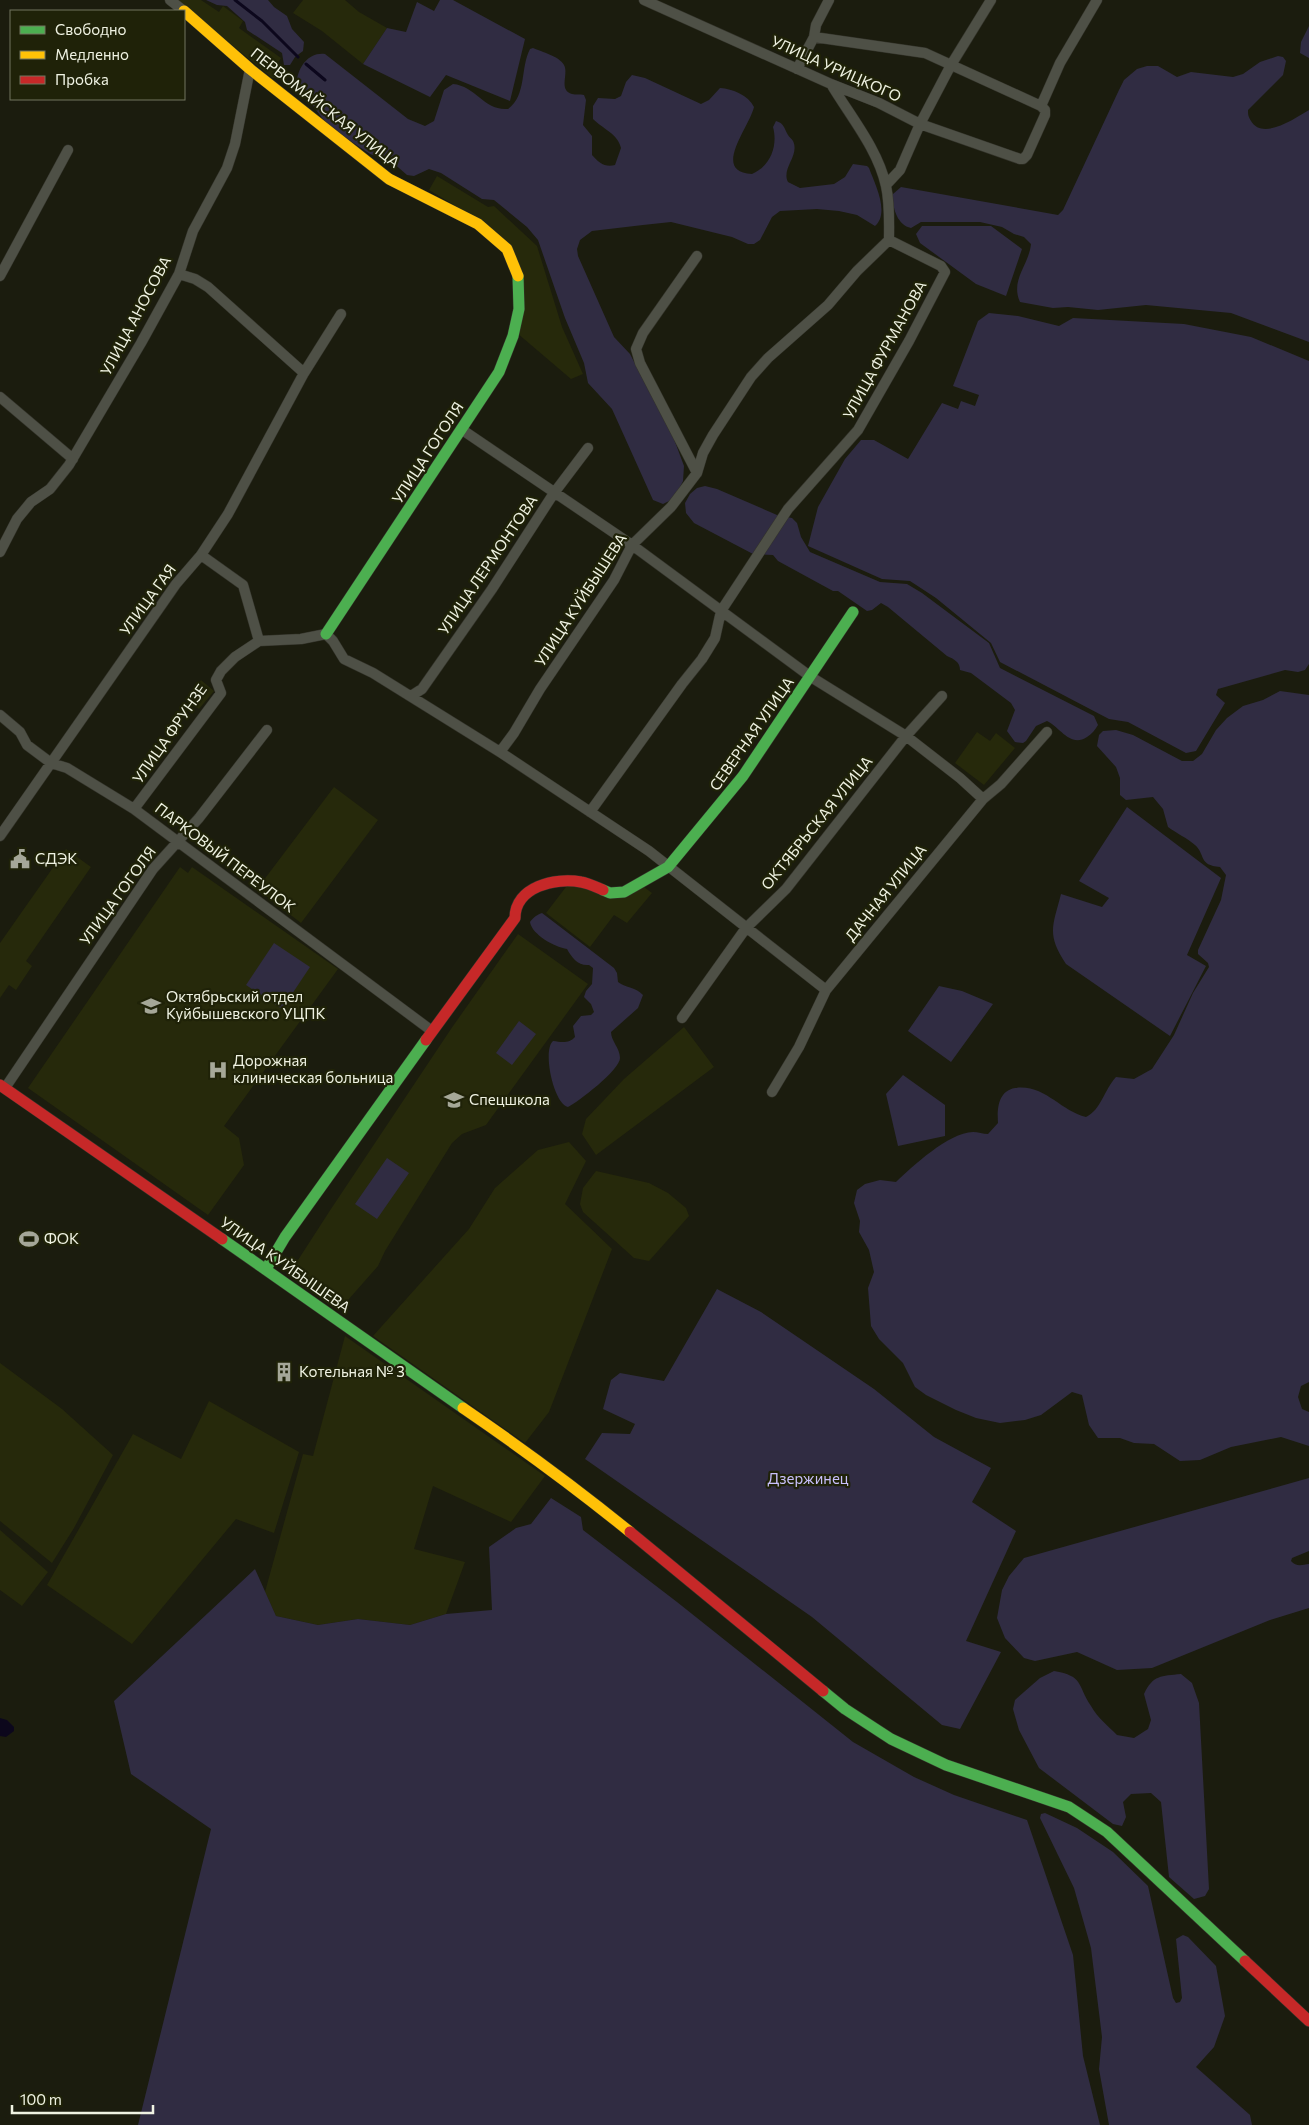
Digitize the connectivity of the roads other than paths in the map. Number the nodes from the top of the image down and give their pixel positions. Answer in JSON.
{"nodes":[{"id":1,"x":170,"y":0,"type":"edge"},
{"id":2,"x":644,"y":0,"type":"edge"},
{"id":3,"x":829,"y":0,"type":"edge"},
{"id":4,"x":991,"y":0,"type":"edge"},
{"id":5,"x":1097,"y":0,"type":"edge"},
{"id":6,"x":183,"y":10,"type":"edge"},
{"id":7,"x":185,"y":12,"type":"edge"},
{"id":8,"x":814,"y":37,"type":"junction"},
{"id":9,"x":951,"y":65,"type":"junction"},
{"id":10,"x":250,"y":69,"type":"junction"},
{"id":11,"x":798,"y":69,"type":"junction"},
{"id":12,"x":831,"y":84,"type":"junction"},
{"id":13,"x":1041,"y":106,"type":"junction"},
{"id":14,"x":920,"y":124,"type":"junction"},
{"id":15,"x":68,"y":150,"type":"dead end"},
{"id":16,"x":886,"y":185,"type":"junction"},
{"id":17,"x":889,"y":240,"type":"junction"},
{"id":18,"x":697,"y":256,"type":"dead end"},
{"id":19,"x":179,"y":274,"type":"junction"},
{"id":20,"x":0,"y":276,"type":"edge"},
{"id":21,"x":518,"y":276,"type":"joint"},
{"id":22,"x":341,"y":314,"type":"dead end"},
{"id":23,"x":304,"y":373,"type":"junction"},
{"id":24,"x":0,"y":397,"type":"edge"},
{"id":25,"x":461,"y":429,"type":"junction"},
{"id":26,"x":588,"y":448,"type":"dead end"},
{"id":27,"x":73,"y":459,"type":"junction"},
{"id":28,"x":698,"y":473,"type":"junction"},
{"id":29,"x":554,"y":493,"type":"junction"},
{"id":30,"x":632,"y":545,"type":"junction"},
{"id":31,"x":0,"y":552,"type":"edge"},
{"id":32,"x":201,"y":555,"type":"junction"},
{"id":33,"x":721,"y":611,"type":"junction"},
{"id":34,"x":853,"y":612,"type":"dead end"},
{"id":35,"x":326,"y":634,"type":"junction"},
{"id":36,"x":259,"y":641,"type":"junction"},
{"id":37,"x":811,"y":677,"type":"junction"},
{"id":38,"x":410,"y":696,"type":"junction"},
{"id":39,"x":942,"y":696,"type":"dead end"},
{"id":40,"x":0,"y":716,"type":"edge"},
{"id":41,"x":268,"y":730,"type":"dead end"},
{"id":42,"x":1047,"y":732,"type":"dead end"},
{"id":43,"x":906,"y":736,"type":"junction"},
{"id":44,"x":500,"y":752,"type":"junction"},
{"id":45,"x":51,"y":763,"type":"junction"},
{"id":46,"x":983,"y":798,"type":"junction"},
{"id":47,"x":134,"y":809,"type":"junction"},
{"id":48,"x":590,"y":812,"type":"junction"},
{"id":49,"x":0,"y":836,"type":"edge"},
{"id":50,"x":178,"y":842,"type":"junction"},
{"id":51,"x":668,"y":867,"type":"junction"},
{"id":52,"x":746,"y":928,"type":"junction"},
{"id":53,"x":826,"y":990,"type":"junction"},
{"id":54,"x":682,"y":1018,"type":"dead end"},
{"id":55,"x":432,"y":1031,"type":"junction"},
{"id":56,"x":2,"y":1086,"type":"edge"},
{"id":57,"x":772,"y":1092,"type":"dead end"},
{"id":58,"x":266,"y":1269,"type":"junction"},
{"id":59,"x":1309,"y":2021,"type":"edge"}],
"edges":[{"from":1,"to":6,"type":"street","name":"ПЕРВОМАЙСКАЯ УЛИЦА"},
{"from":2,"to":11,"type":"street","name":"УЛИЦА УРИЦКОГО"},
{"from":3,"to":8,"type":"street"},
{"from":4,"to":9,"type":"street"},
{"from":5,"to":13,"type":"street"},
{"from":7,"to":10,"type":"street","name":"ПЕРВОМАЙСКАЯ УЛИЦА"},
{"from":8,"to":9,"type":"street"},
{"from":8,"to":11,"type":"street"},
{"from":9,"to":13,"type":"street"},
{"from":9,"to":14,"type":"street"},
{"from":10,"to":19,"type":"street","name":"УЛИЦА АНОСОВА"},
{"from":10,"to":21,"type":"street","name":"ПЕРВОМАЙСКАЯ УЛИЦА"},
{"from":11,"to":12,"type":"street","name":"УЛИЦА УРИЦКОГО"},
{"from":12,"to":14,"type":"street","name":"УЛИЦА УРИЦКОГО"},
{"from":12,"to":16,"type":"street"},
{"from":13,"to":14,"type":"street","name":"УЛИЦА УРИЦКОГО"},
{"from":14,"to":16,"type":"street"},
{"from":15,"to":20,"type":"street"},
{"from":16,"to":17,"type":"street"},
{"from":17,"to":28,"type":"street"},
{"from":17,"to":33,"type":"street","name":"УЛИЦА ФУРМАНОВА"},
{"from":18,"to":28,"type":"street"},
{"from":19,"to":23,"type":"street"},
{"from":19,"to":27,"type":"street","name":"УЛИЦА АНОСОВА"},
{"from":21,"to":25,"type":"street","name":"УЛИЦА ГОГОЛЯ"},
{"from":22,"to":23,"type":"street","name":"УЛИЦА ГАЯ"},
{"from":23,"to":32,"type":"street","name":"УЛИЦА ГАЯ"},
{"from":24,"to":27,"type":"street"},
{"from":25,"to":29,"type":"street"},
{"from":25,"to":35,"type":"street","name":"УЛИЦА ГОГОЛЯ"},
{"from":26,"to":29,"type":"street","name":"УЛИЦА ЛЕРМОНТОВА"},
{"from":27,"to":31,"type":"street","name":"УЛИЦА АНОСОВА"},
{"from":28,"to":30,"type":"street","name":"УЛИЦА КУЙБЫШЕВА"},
{"from":29,"to":30,"type":"street"},
{"from":29,"to":38,"type":"street","name":"УЛИЦА ЛЕРМОНТОВА"},
{"from":30,"to":33,"type":"street"},
{"from":30,"to":44,"type":"street","name":"УЛИЦА КУЙБЫШЕВА"},
{"from":32,"to":36,"type":"street"},
{"from":32,"to":45,"type":"street","name":"УЛИЦА ГАЯ"},
{"from":33,"to":37,"type":"street"},
{"from":33,"to":48,"type":"street"},
{"from":34,"to":37,"type":"street","name":"СЕВЕРНАЯ УЛИЦА"},
{"from":35,"to":36,"type":"street"},
{"from":35,"to":38,"type":"street"},
{"from":36,"to":47,"type":"street","name":"УЛИЦА ФРУНЗЕ"},
{"from":37,"to":43,"type":"street"},
{"from":37,"to":51,"type":"street","name":"СЕВЕРНАЯ УЛИЦА"},
{"from":38,"to":44,"type":"street"},
{"from":39,"to":43,"type":"street","name":"ОКТЯБРЬСКАЯ УЛИЦА"},
{"from":40,"to":45,"type":"street","name":"ПАРКОВЫЙ ПЕРЕУЛОК"},
{"from":41,"to":50,"type":"street","name":"УЛИЦА ГОГОЛЯ"},
{"from":42,"to":46,"type":"street","name":"ДАЧНАЯ УЛИЦА"},
{"from":43,"to":46,"type":"street"},
{"from":43,"to":52,"type":"street","name":"ОКТЯБРЬСКАЯ УЛИЦА"},
{"from":44,"to":48,"type":"street"},
{"from":45,"to":47,"type":"street","name":"ПАРКОВЫЙ ПЕРЕУЛОК"},
{"from":45,"to":49,"type":"street","name":"УЛИЦА ГАЯ"},
{"from":46,"to":53,"type":"street","name":"ДАЧНАЯ УЛИЦА"},
{"from":47,"to":50,"type":"street","name":"ПАРКОВЫЙ ПЕРЕУЛОК"},
{"from":48,"to":51,"type":"street"},
{"from":50,"to":55,"type":"street","name":"ПАРКОВЫЙ ПЕРЕУЛОК"},
{"from":50,"to":56,"type":"street","name":"УЛИЦА ГОГОЛЯ"},
{"from":51,"to":52,"type":"street"},
{"from":51,"to":55,"type":"street","name":"СЕВЕРНАЯ УЛИЦА"},
{"from":52,"to":53,"type":"street"},
{"from":52,"to":54,"type":"street","name":"ОКТЯБРЬСКАЯ УЛИЦА"},
{"from":53,"to":57,"type":"street","name":"ДАЧНАЯ УЛИЦА"},
{"from":55,"to":58,"type":"street"},
{"from":56,"to":58,"type":"street","name":"УЛИЦА КУЙБЫШЕВА"},
{"from":58,"to":59,"type":"street","name":"УЛИЦА КУЙБЫШЕВА"}]}
